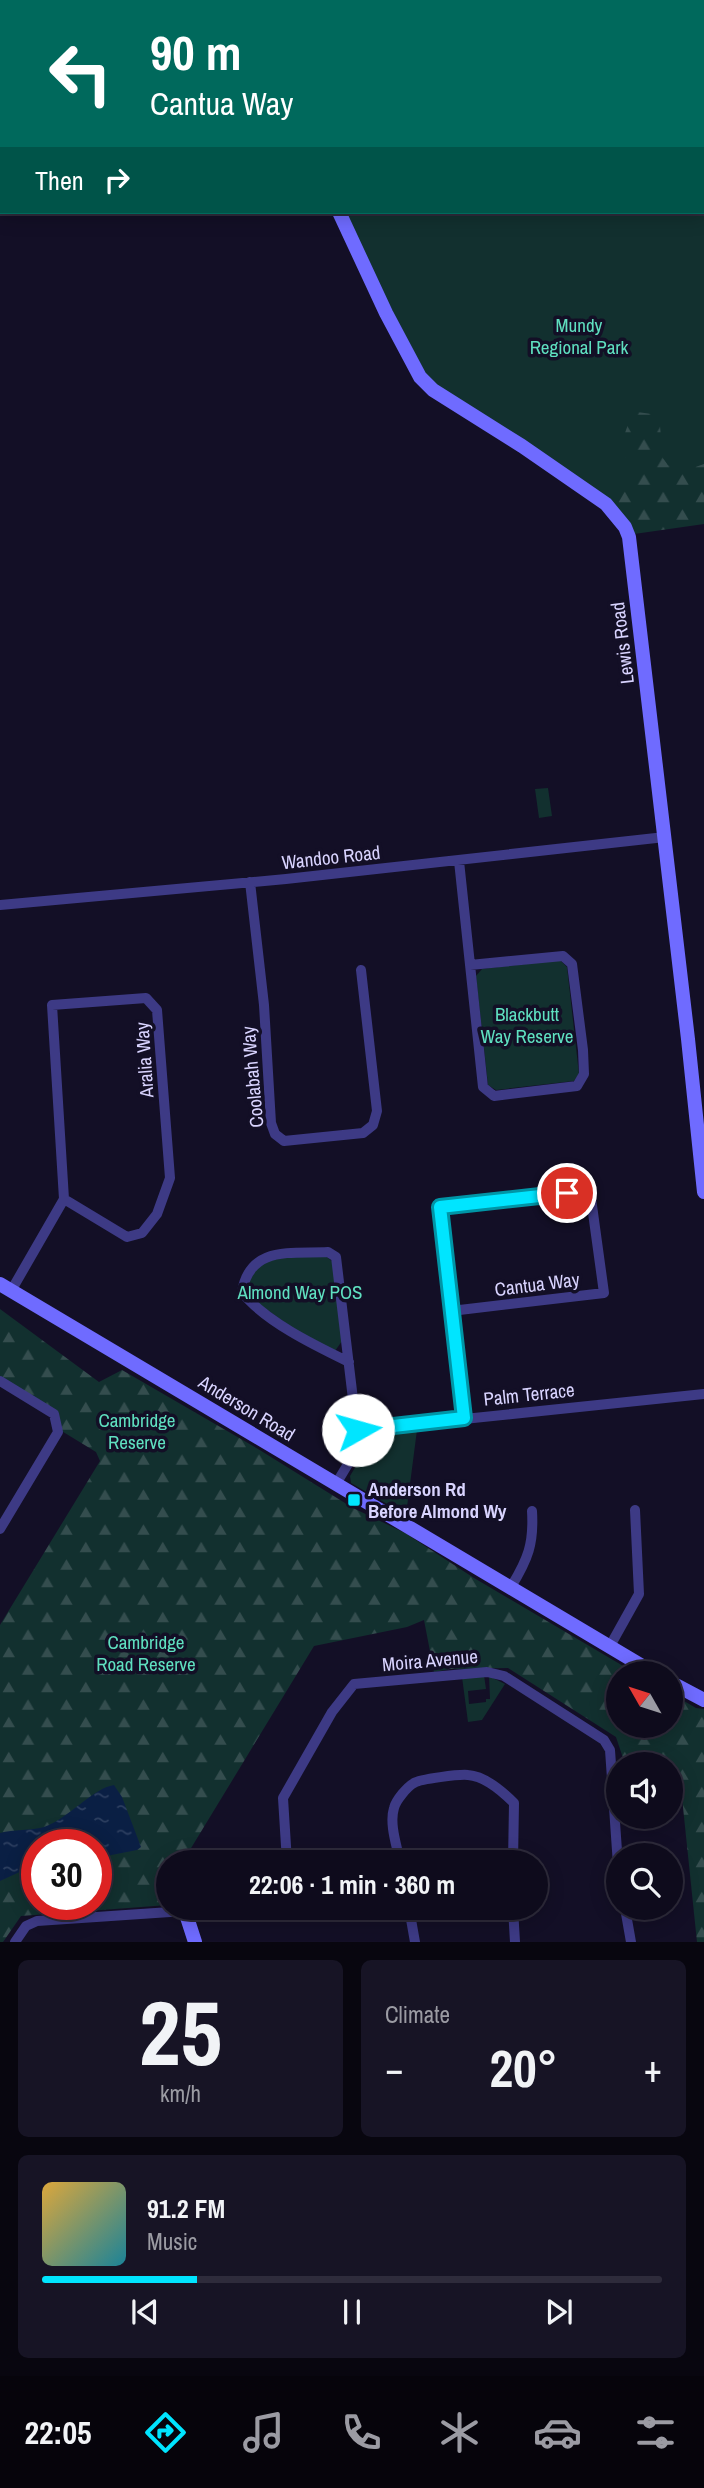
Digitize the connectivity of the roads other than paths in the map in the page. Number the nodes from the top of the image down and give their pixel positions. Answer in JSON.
{"nodes":[{"id":1,"x":340,"y":214,"type":"edge"},
{"id":2,"x":665,"y":837,"type":"junction"},
{"id":3,"x":459,"y":861,"type":"junction"},
{"id":4,"x":250,"y":882,"type":"junction"},
{"id":5,"x":0,"y":905,"type":"edge"},
{"id":6,"x":470,"y":965,"type":"junction"},
{"id":7,"x":361,"y":970,"type":"dead end"},
{"id":8,"x":704,"y":1192,"type":"edge"},
{"id":9,"x":64,"y":1199,"type":"junction"},
{"id":10,"x":6,"y":1287,"type":"edge"},
{"id":11,"x":451,"y":1311,"type":"junction"},
{"id":12,"x":349,"y":1362,"type":"junction"},
{"id":13,"x":0,"y":1381,"type":"edge"},
{"id":14,"x":704,"y":1394,"type":"edge"},
{"id":15,"x":464,"y":1418,"type":"junction"},
{"id":16,"x":358,"y":1430,"type":"junction"},
{"id":17,"x":336,"y":1484,"type":"junction"},
{"id":18,"x":635,"y":1510,"type":"dead end"},
{"id":19,"x":532,"y":1511,"type":"dead end"},
{"id":20,"x":0,"y":1529,"type":"edge"},
{"id":21,"x":511,"y":1587,"type":"junction"},
{"id":22,"x":610,"y":1647,"type":"junction"},
{"id":23,"x":634,"y":1661,"type":"edge"},
{"id":24,"x":683,"y":1689,"type":"edge"},
{"id":25,"x":704,"y":1700,"type":"edge"},
{"id":26,"x":616,"y":1843,"type":"edge"},
{"id":27,"x":286,"y":1850,"type":"edge"},
{"id":28,"x":398,"y":1850,"type":"edge"},
{"id":29,"x":513,"y":1850,"type":"edge"},
{"id":30,"x":156,"y":1912,"type":"edge"},
{"id":31,"x":193,"y":1920,"type":"edge"},
{"id":32,"x":411,"y":1920,"type":"edge"},
{"id":33,"x":514,"y":1920,"type":"edge"},
{"id":34,"x":627,"y":1920,"type":"edge"},
{"id":35,"x":15,"y":1942,"type":"edge"},
{"id":36,"x":195,"y":1942,"type":"edge"},
{"id":37,"x":415,"y":1942,"type":"edge"},
{"id":38,"x":515,"y":1942,"type":"edge"},
{"id":39,"x":631,"y":1942,"type":"edge"}],
"edges":[{"from":1,"to":2,"type":"street","name":"Lewis Road"},
{"from":2,"to":3,"type":"street","name":"Wandoo Road"},
{"from":2,"to":8,"type":"street","name":"Lewis Road"},
{"from":3,"to":4,"type":"street","name":"Wandoo Road"},
{"from":3,"to":6,"type":"street"},
{"from":4,"to":5,"type":"street","name":"Wandoo Road"},
{"from":4,"to":7,"type":"street","name":"Coolabah Way"},
{"from":6,"to":6,"type":"street"},
{"from":9,"to":9,"type":"street","name":"Aralia Way"},
{"from":9,"to":10,"type":"street"},
{"from":10,"to":17,"type":"street","name":"Anderson Road"},
{"from":11,"to":11,"type":"street","name":"Cantua Way"},
{"from":11,"to":15,"type":"street","name":"Cantua Way"},
{"from":12,"to":12,"type":"street"},
{"from":12,"to":16,"type":"street"},
{"from":13,"to":20,"type":"street"},
{"from":14,"to":15,"type":"street","name":"Palm Terrace"},
{"from":15,"to":16,"type":"street","name":"Palm Terrace"},
{"from":16,"to":17,"type":"street"},
{"from":17,"to":21,"type":"street","name":"Anderson Road"},
{"from":18,"to":22,"type":"street"},
{"from":19,"to":21,"type":"street"},
{"from":21,"to":22,"type":"street","name":"Anderson Road"},
{"from":22,"to":23,"type":"street","name":"Anderson Road"},
{"from":24,"to":25,"type":"street"},
{"from":26,"to":27,"type":"street","name":"Moira Avenue"},
{"from":28,"to":29,"type":"street"},
{"from":30,"to":35,"type":"street"},
{"from":31,"to":36,"type":"street"},
{"from":32,"to":37,"type":"street"},
{"from":33,"to":38,"type":"street"},
{"from":34,"to":39,"type":"street"}]}
